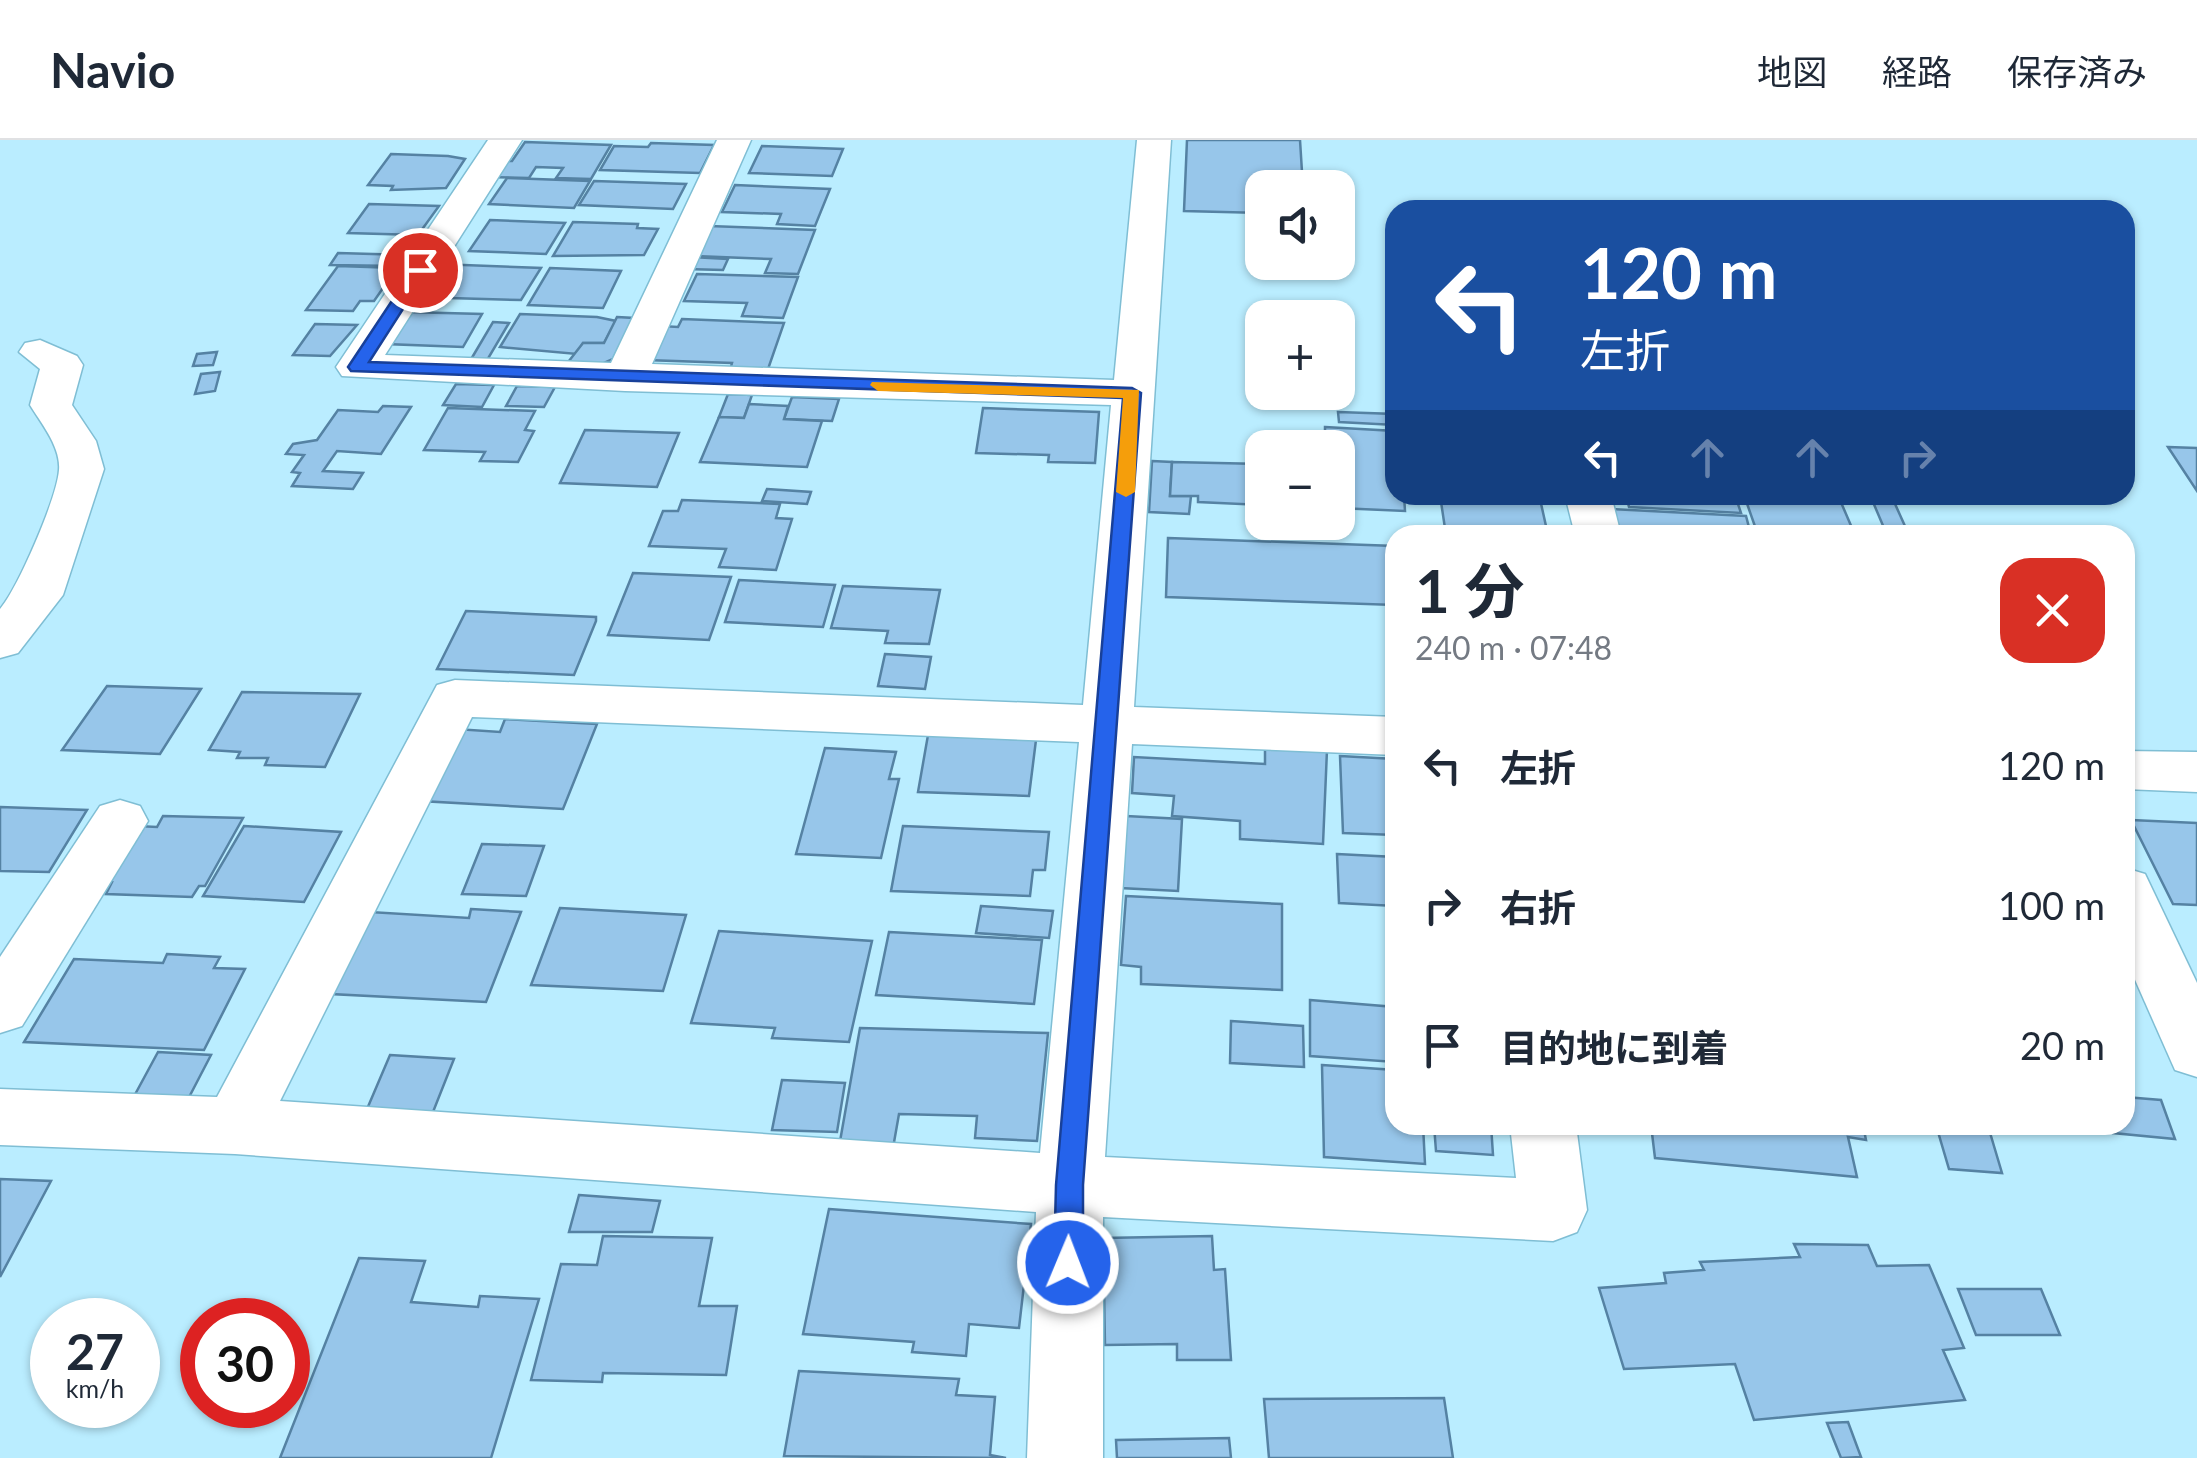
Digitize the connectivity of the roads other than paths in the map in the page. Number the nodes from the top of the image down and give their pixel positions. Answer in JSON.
{"nodes":[{"id":1,"x":505,"y":140,"type":"edge"},
{"id":2,"x":734,"y":140,"type":"edge"},
{"id":3,"x":1154,"y":140,"type":"edge"},
{"id":4,"x":40,"y":352,"type":"dead end"},
{"id":5,"x":626,"y":378,"type":"junction"},
{"id":6,"x":1132,"y":393,"type":"junction"},
{"id":7,"x":0,"y":640,"type":"edge"},
{"id":8,"x":1110,"y":724,"type":"junction"},
{"id":9,"x":1385,"y":736,"type":"edge"},
{"id":10,"x":2135,"y":770,"type":"edge"},
{"id":11,"x":2197,"y":772,"type":"edge"},
{"id":12,"x":120,"y":821,"type":"dead end"},
{"id":13,"x":2135,"y":912,"type":"edge"},
{"id":14,"x":0,"y":1008,"type":"edge"},
{"id":15,"x":2197,"y":1052,"type":"edge"},
{"id":16,"x":0,"y":1116,"type":"edge"},
{"id":17,"x":235,"y":1126,"type":"junction"},
{"id":18,"x":1543,"y":1135,"type":"edge"},
{"id":19,"x":1070,"y":1185,"type":"junction"},
{"id":20,"x":1066,"y":1458,"type":"edge"}],
"edges":[{"from":1,"to":5,"type":"street"},
{"from":2,"to":5,"type":"street"},
{"from":3,"to":6,"type":"street"},
{"from":4,"to":7,"type":"street"},
{"from":5,"to":6,"type":"street"},
{"from":6,"to":8,"type":"street"},
{"from":8,"to":9,"type":"street"},
{"from":8,"to":17,"type":"street"},
{"from":8,"to":19,"type":"street"},
{"from":10,"to":11,"type":"street"},
{"from":12,"to":14,"type":"street"},
{"from":13,"to":15,"type":"street"},
{"from":16,"to":17,"type":"street"},
{"from":17,"to":19,"type":"street"},
{"from":18,"to":19,"type":"street"},
{"from":19,"to":20,"type":"street"}]}
